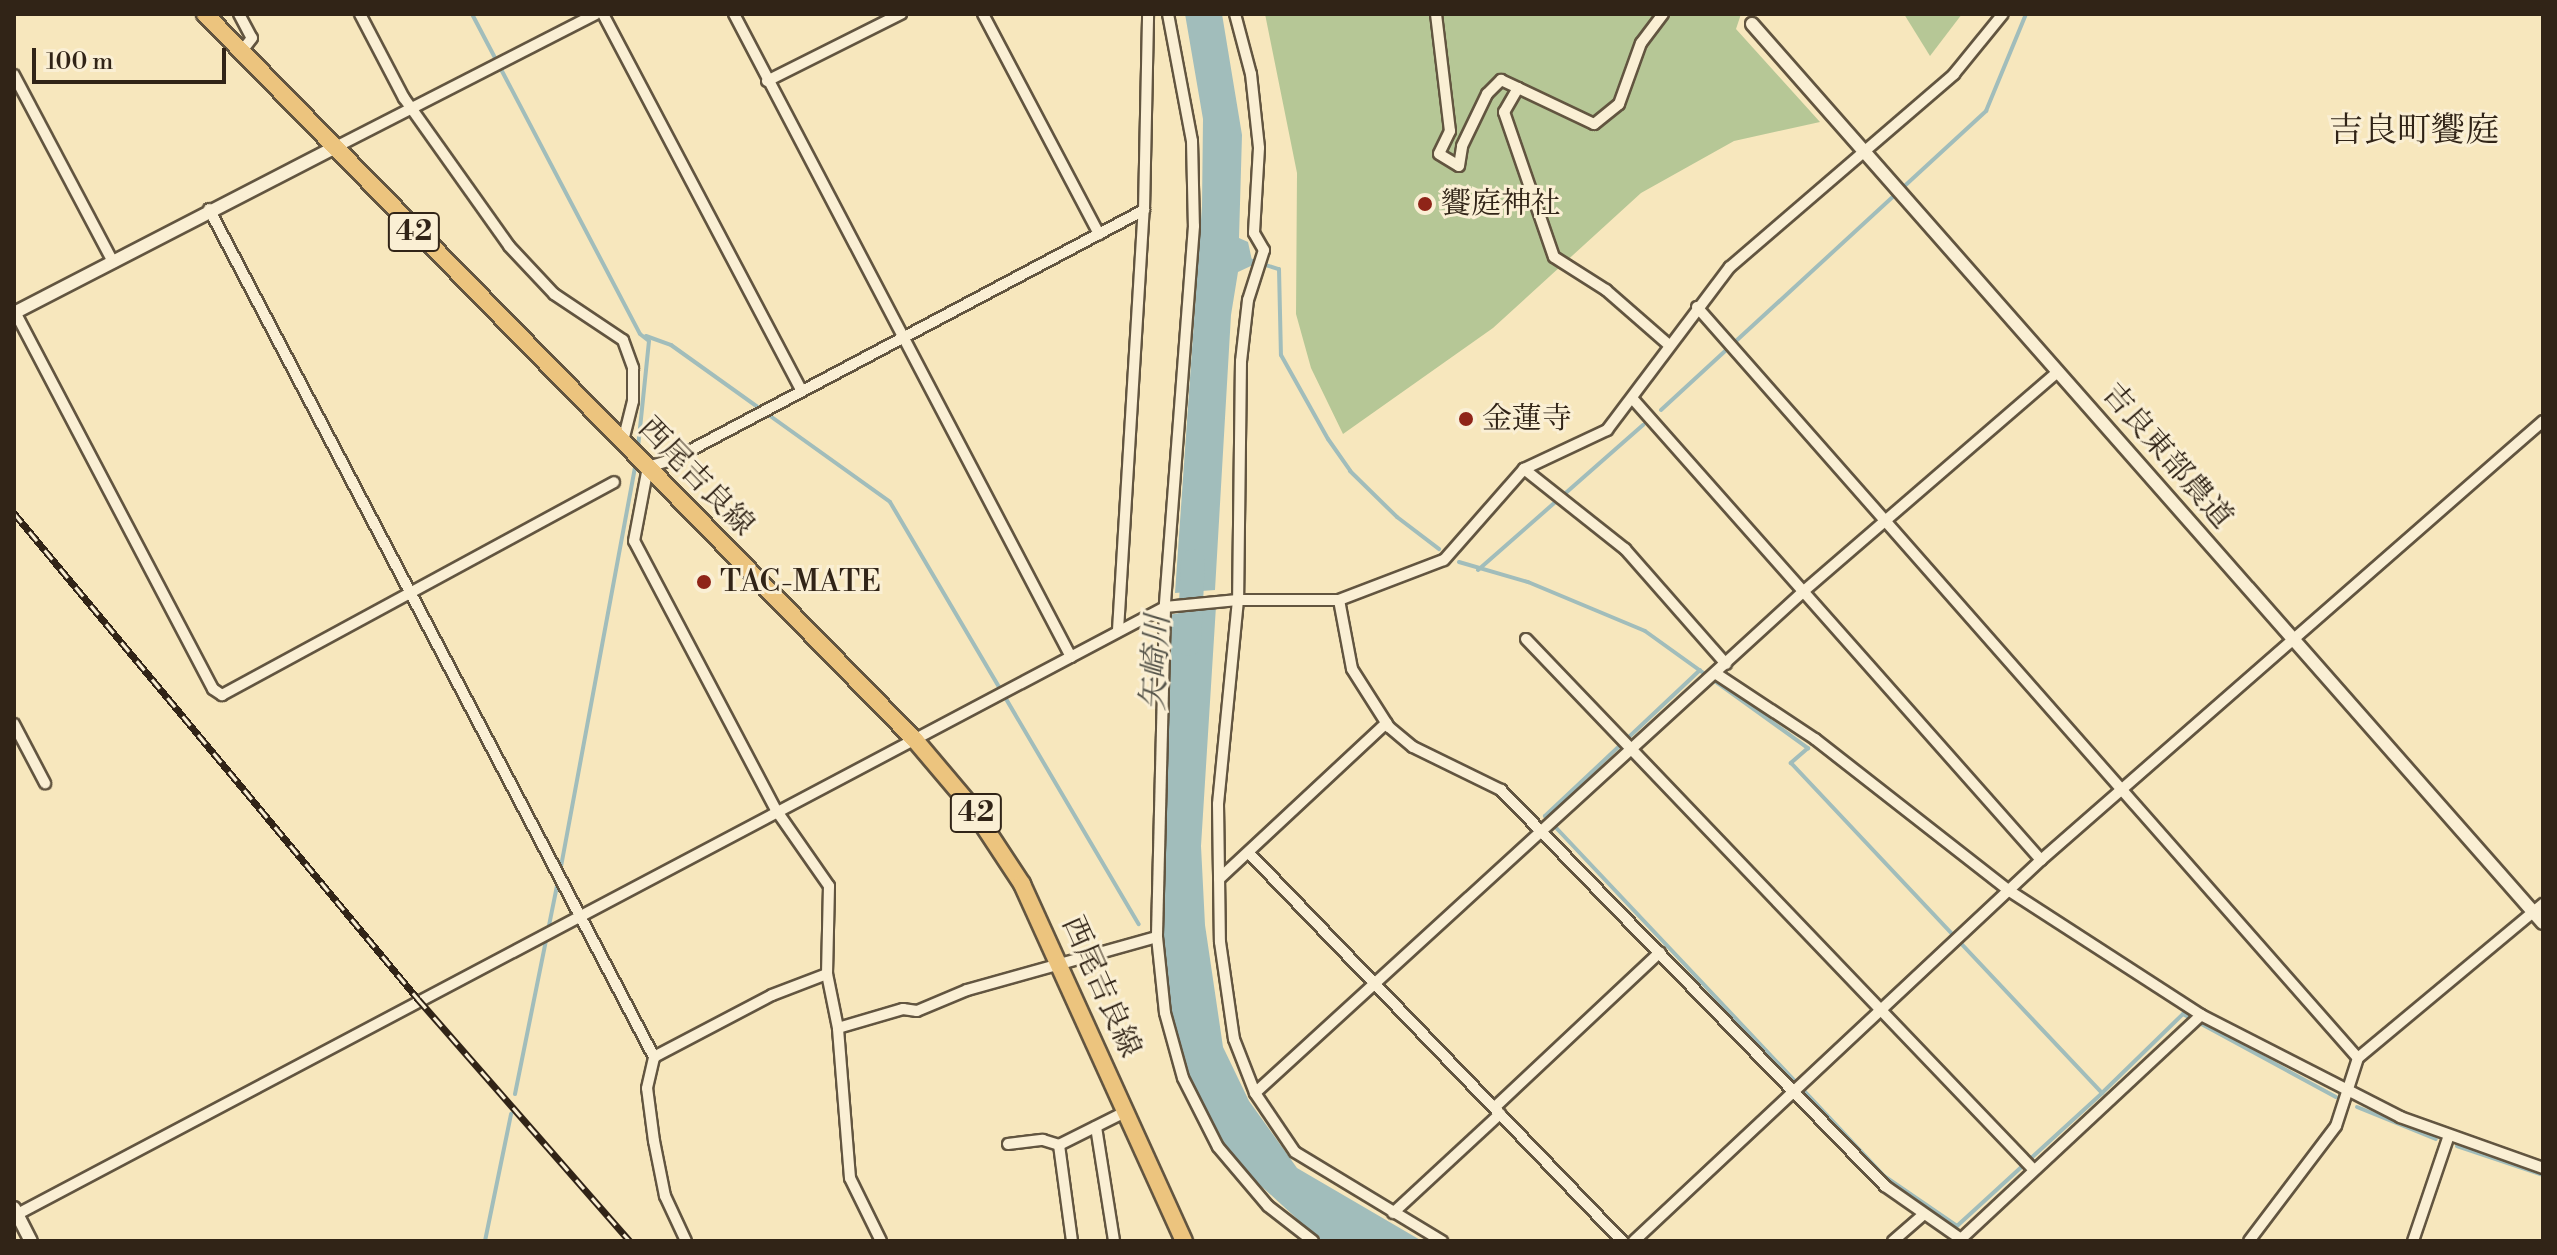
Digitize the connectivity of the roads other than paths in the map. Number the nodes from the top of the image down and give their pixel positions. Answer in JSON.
{"nodes":[{"id":1,"x":205,"y":14,"type":"edge"},
{"id":2,"x":239,"y":14,"type":"edge"},
{"id":3,"x":360,"y":14,"type":"edge"},
{"id":4,"x":596,"y":14,"type":"edge"},
{"id":5,"x":603,"y":14,"type":"edge"},
{"id":6,"x":734,"y":14,"type":"edge"},
{"id":7,"x":901,"y":14,"type":"edge"},
{"id":8,"x":983,"y":14,"type":"edge"},
{"id":9,"x":1148,"y":14,"type":"edge"},
{"id":10,"x":1168,"y":14,"type":"edge"},
{"id":11,"x":1235,"y":14,"type":"edge"},
{"id":12,"x":1436,"y":14,"type":"edge"},
{"id":13,"x":1663,"y":14,"type":"edge"},
{"id":14,"x":2003,"y":14,"type":"edge"},
{"id":15,"x":882,"y":18,"type":"edge"},
{"id":16,"x":1752,"y":24,"type":"dead end"},
{"id":17,"x":242,"y":51,"type":"junction"},
{"id":18,"x":14,"y":75,"type":"edge"},
{"id":19,"x":767,"y":81,"type":"junction"},
{"id":20,"x":1518,"y":88,"type":"junction"},
{"id":21,"x":414,"y":108,"type":"junction"},
{"id":22,"x":334,"y":148,"type":"junction"},
{"id":23,"x":1867,"y":152,"type":"junction"},
{"id":24,"x":209,"y":209,"type":"junction"},
{"id":25,"x":1144,"y":210,"type":"junction"},
{"id":26,"x":1099,"y":234,"type":"junction"},
{"id":27,"x":113,"y":262,"type":"junction"},
{"id":28,"x":1697,"y":307,"type":"junction"},
{"id":29,"x":14,"y":312,"type":"edge"},
{"id":30,"x":903,"y":337,"type":"junction"},
{"id":31,"x":1668,"y":344,"type":"junction"},
{"id":32,"x":2058,"y":372,"type":"junction"},
{"id":33,"x":801,"y":389,"type":"junction"},
{"id":34,"x":1632,"y":398,"type":"junction"},
{"id":35,"x":2543,"y":421,"type":"edge"},
{"id":36,"x":625,"y":443,"type":"junction"},
{"id":37,"x":648,"y":467,"type":"junction"},
{"id":38,"x":1524,"y":469,"type":"junction"},
{"id":39,"x":614,"y":482,"type":"dead end"},
{"id":40,"x":1887,"y":518,"type":"junction"},
{"id":41,"x":1805,"y":590,"type":"junction"},
{"id":42,"x":413,"y":596,"type":"junction"},
{"id":43,"x":1238,"y":600,"type":"junction"},
{"id":44,"x":1339,"y":600,"type":"junction"},
{"id":45,"x":1165,"y":607,"type":"junction"},
{"id":46,"x":1118,"y":630,"type":"junction"},
{"id":47,"x":1526,"y":639,"type":"dead end"},
{"id":48,"x":2294,"y":640,"type":"junction"},
{"id":49,"x":1071,"y":657,"type":"junction"},
{"id":50,"x":1726,"y":664,"type":"junction"},
{"id":51,"x":1715,"y":673,"type":"junction"},
{"id":52,"x":1386,"y":723,"type":"junction"},
{"id":53,"x":14,"y":724,"type":"edge"},
{"id":54,"x":915,"y":740,"type":"junction"},
{"id":55,"x":1628,"y":749,"type":"junction"},
{"id":56,"x":45,"y":783,"type":"dead end"},
{"id":57,"x":2123,"y":789,"type":"junction"},
{"id":58,"x":776,"y":810,"type":"junction"},
{"id":59,"x":1544,"y":829,"type":"junction"},
{"id":60,"x":1249,"y":853,"type":"junction"},
{"id":61,"x":2041,"y":860,"type":"junction"},
{"id":62,"x":1219,"y":879,"type":"junction"},
{"id":63,"x":2008,"y":890,"type":"junction"},
{"id":64,"x":2538,"y":908,"type":"edge"},
{"id":65,"x":580,"y":915,"type":"junction"},
{"id":66,"x":2543,"y":923,"type":"edge"},
{"id":67,"x":1157,"y":937,"type":"junction"},
{"id":68,"x":1660,"y":952,"type":"junction"},
{"id":69,"x":1060,"y":962,"type":"junction"},
{"id":70,"x":827,"y":974,"type":"junction"},
{"id":71,"x":1374,"y":982,"type":"junction"},
{"id":72,"x":1881,"y":1013,"type":"junction"},
{"id":73,"x":2201,"y":1015,"type":"junction"},
{"id":74,"x":838,"y":1028,"type":"junction"},
{"id":75,"x":654,"y":1057,"type":"junction"},
{"id":76,"x":2358,"y":1058,"type":"junction"},
{"id":77,"x":1797,"y":1092,"type":"junction"},
{"id":78,"x":1255,"y":1093,"type":"junction"},
{"id":79,"x":2350,"y":1095,"type":"junction"},
{"id":80,"x":1497,"y":1110,"type":"junction"},
{"id":81,"x":1127,"y":1111,"type":"junction"},
{"id":82,"x":1096,"y":1127,"type":"junction"},
{"id":83,"x":2449,"y":1135,"type":"junction"},
{"id":84,"x":1008,"y":1144,"type":"dead end"},
{"id":85,"x":1059,"y":1145,"type":"junction"},
{"id":86,"x":2543,"y":1168,"type":"edge"},
{"id":87,"x":2033,"y":1169,"type":"junction"},
{"id":88,"x":15,"y":1212,"type":"edge"},
{"id":89,"x":1393,"y":1213,"type":"junction"},
{"id":90,"x":1923,"y":1215,"type":"junction"},
{"id":91,"x":1962,"y":1240,"type":"edge"},
{"id":92,"x":31,"y":1241,"type":"edge"},
{"id":93,"x":686,"y":1241,"type":"edge"},
{"id":94,"x":881,"y":1241,"type":"edge"},
{"id":95,"x":1072,"y":1241,"type":"edge"},
{"id":96,"x":1114,"y":1241,"type":"edge"},
{"id":97,"x":1184,"y":1241,"type":"edge"},
{"id":98,"x":1313,"y":1241,"type":"edge"},
{"id":99,"x":1442,"y":1241,"type":"edge"},
{"id":100,"x":1622,"y":1241,"type":"edge"},
{"id":101,"x":1634,"y":1241,"type":"edge"},
{"id":102,"x":1893,"y":1241,"type":"edge"},
{"id":103,"x":2249,"y":1241,"type":"edge"},
{"id":104,"x":2413,"y":1241,"type":"edge"}],
"edges":[{"from":1,"to":17,"type":"main road","name":"西尾吉良線","number":"42"},
{"from":2,"to":17,"type":"street"},
{"from":3,"to":21,"type":"street"},
{"from":4,"to":21,"type":"street"},
{"from":5,"to":33,"type":"street"},
{"from":6,"to":19,"type":"street"},
{"from":7,"to":15,"type":"street"},
{"from":8,"to":26,"type":"street"},
{"from":9,"to":25,"type":"street"},
{"from":10,"to":45,"type":"street"},
{"from":11,"to":43,"type":"street"},
{"from":12,"to":20,"type":"street"},
{"from":13,"to":20,"type":"street"},
{"from":14,"to":23,"type":"street"},
{"from":15,"to":19,"type":"street"},
{"from":16,"to":23,"type":"street","name":"吉良東部農道"},
{"from":17,"to":22,"type":"main road","name":"西尾吉良線","number":"42"},
{"from":18,"to":27,"type":"street"},
{"from":19,"to":30,"type":"street"},
{"from":20,"to":31,"type":"street"},
{"from":21,"to":22,"type":"street"},
{"from":21,"to":36,"type":"street"},
{"from":22,"to":24,"type":"street"},
{"from":22,"to":36,"type":"main road","name":"西尾吉良線","number":"42"},
{"from":23,"to":28,"type":"street"},
{"from":23,"to":32,"type":"street","name":"吉良東部農道"},
{"from":24,"to":27,"type":"street"},
{"from":24,"to":42,"type":"street"},
{"from":25,"to":26,"type":"street"},
{"from":25,"to":46,"type":"street"},
{"from":26,"to":30,"type":"street"},
{"from":27,"to":29,"type":"street"},
{"from":28,"to":31,"type":"street"},
{"from":28,"to":40,"type":"street"},
{"from":29,"to":42,"type":"street"},
{"from":30,"to":33,"type":"street"},
{"from":30,"to":49,"type":"street"},
{"from":31,"to":34,"type":"street"},
{"from":32,"to":40,"type":"street"},
{"from":32,"to":48,"type":"street","name":"吉良東部農道"},
{"from":33,"to":37,"type":"street"},
{"from":34,"to":38,"type":"street"},
{"from":34,"to":41,"type":"street"},
{"from":35,"to":48,"type":"street"},
{"from":36,"to":37,"type":"main road","name":"西尾吉良線","number":"42"},
{"from":37,"to":54,"type":"main road","name":"西尾吉良線","number":"42"},
{"from":37,"to":58,"type":"street"},
{"from":38,"to":44,"type":"street"},
{"from":38,"to":50,"type":"street"},
{"from":39,"to":42,"type":"street"},
{"from":40,"to":41,"type":"street"},
{"from":40,"to":57,"type":"street"},
{"from":41,"to":50,"type":"street"},
{"from":41,"to":61,"type":"street"},
{"from":42,"to":65,"type":"street"},
{"from":43,"to":44,"type":"street"},
{"from":43,"to":45,"type":"street"},
{"from":43,"to":62,"type":"street"},
{"from":44,"to":52,"type":"street"},
{"from":45,"to":46,"type":"street"},
{"from":45,"to":67,"type":"street"},
{"from":46,"to":49,"type":"street"},
{"from":47,"to":55,"type":"street"},
{"from":48,"to":57,"type":"street"},
{"from":48,"to":64,"type":"street","name":"吉良東部農道"},
{"from":49,"to":54,"type":"street"},
{"from":50,"to":51,"type":"street"},
{"from":51,"to":55,"type":"street"},
{"from":51,"to":63,"type":"street"},
{"from":52,"to":59,"type":"street"},
{"from":52,"to":60,"type":"street"},
{"from":53,"to":56,"type":"street"},
{"from":54,"to":58,"type":"street"},
{"from":54,"to":69,"type":"main road","name":"西尾吉良線","number":"42"},
{"from":55,"to":59,"type":"street"},
{"from":55,"to":72,"type":"street"},
{"from":57,"to":61,"type":"street"},
{"from":57,"to":76,"type":"street"},
{"from":58,"to":65,"type":"street"},
{"from":58,"to":70,"type":"street"},
{"from":59,"to":68,"type":"street"},
{"from":59,"to":71,"type":"street"},
{"from":60,"to":62,"type":"street"},
{"from":60,"to":71,"type":"street"},
{"from":61,"to":63,"type":"street"},
{"from":62,"to":78,"type":"street"},
{"from":63,"to":72,"type":"street"},
{"from":63,"to":73,"type":"street"},
{"from":64,"to":66,"type":"street","name":"吉良東部農道"},
{"from":64,"to":76,"type":"street"},
{"from":65,"to":75,"type":"street"},
{"from":65,"to":88,"type":"street"},
{"from":67,"to":69,"type":"street"},
{"from":67,"to":98,"type":"street"},
{"from":68,"to":77,"type":"street"},
{"from":68,"to":80,"type":"street"},
{"from":69,"to":74,"type":"street"},
{"from":69,"to":81,"type":"main road","name":"西尾吉良線","number":"42"},
{"from":70,"to":74,"type":"street"},
{"from":70,"to":75,"type":"street"},
{"from":71,"to":78,"type":"street"},
{"from":71,"to":80,"type":"street"},
{"from":72,"to":77,"type":"street"},
{"from":72,"to":87,"type":"street"},
{"from":73,"to":79,"type":"street"},
{"from":73,"to":87,"type":"street"},
{"from":74,"to":94,"type":"street"},
{"from":75,"to":93,"type":"street"},
{"from":76,"to":79,"type":"street"},
{"from":77,"to":90,"type":"street"},
{"from":77,"to":101,"type":"street"},
{"from":78,"to":89,"type":"street"},
{"from":79,"to":83,"type":"street"},
{"from":79,"to":103,"type":"street"},
{"from":80,"to":89,"type":"street"},
{"from":80,"to":100,"type":"street"},
{"from":81,"to":82,"type":"street"},
{"from":81,"to":97,"type":"main road","name":"西尾吉良線","number":"42"},
{"from":82,"to":85,"type":"street"},
{"from":82,"to":96,"type":"street"},
{"from":83,"to":86,"type":"street"},
{"from":83,"to":104,"type":"street"},
{"from":84,"to":85,"type":"street"},
{"from":85,"to":95,"type":"street"},
{"from":87,"to":91,"type":"street"},
{"from":88,"to":92,"type":"street"},
{"from":89,"to":99,"type":"street"},
{"from":90,"to":91,"type":"street"},
{"from":90,"to":102,"type":"street"}]}
